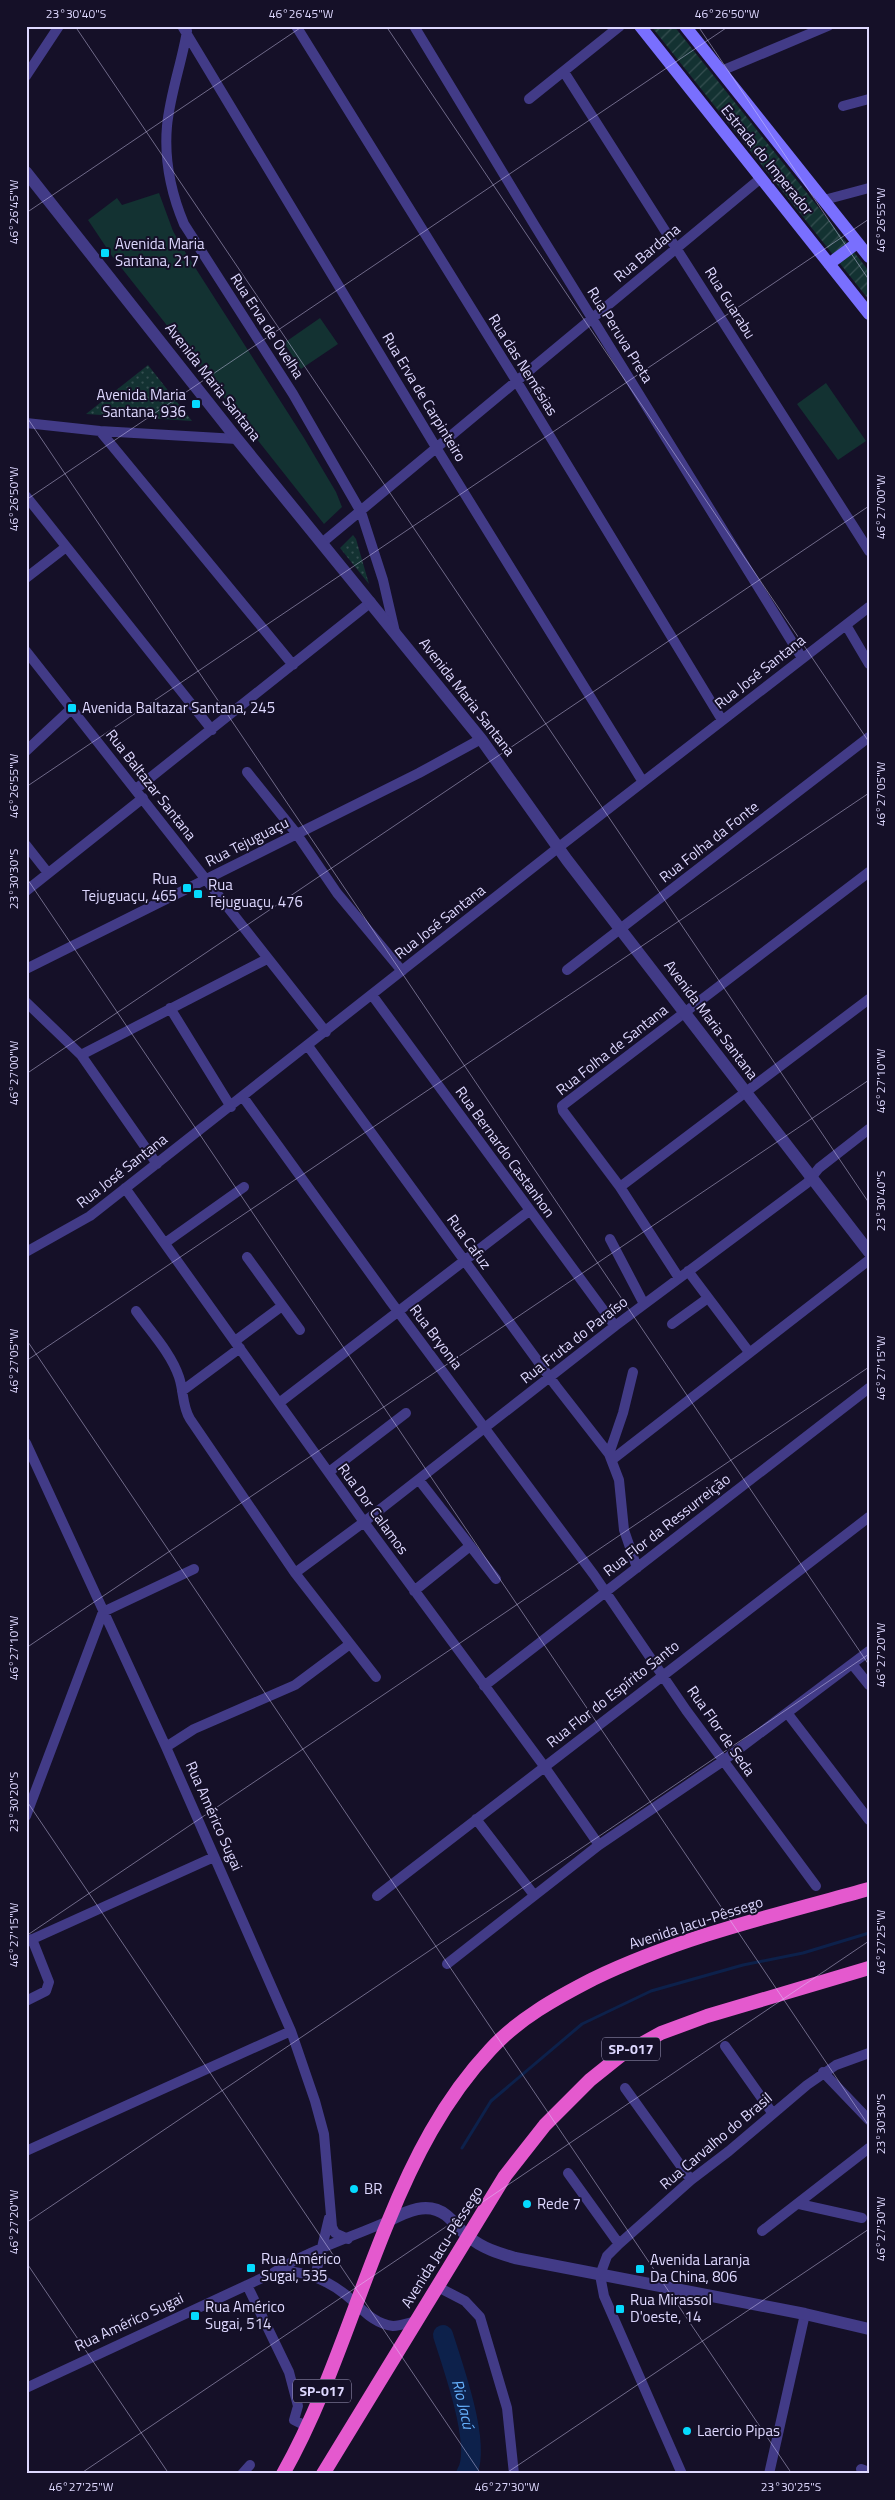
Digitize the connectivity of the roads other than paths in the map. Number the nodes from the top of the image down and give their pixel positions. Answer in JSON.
{"nodes":[{"id":1,"x":59,"y":26,"type":"edge"},
{"id":2,"x":296,"y":26,"type":"edge"},
{"id":3,"x":414,"y":26,"type":"edge"},
{"id":4,"x":620,"y":26,"type":"edge"},
{"id":5,"x":640,"y":26,"type":"edge"},
{"id":6,"x":685,"y":26,"type":"edge"},
{"id":7,"x":828,"y":26,"type":"edge"},
{"id":8,"x":186,"y":29,"type":"edge"},
{"id":9,"x":564,"y":72,"type":"junction"},
{"id":10,"x":721,"y":72,"type":"junction"},
{"id":11,"x":26,"y":76,"type":"edge"},
{"id":12,"x":869,"y":98,"type":"edge"},
{"id":13,"x":529,"y":99,"type":"dead end"},
{"id":14,"x":843,"y":106,"type":"dead end"},
{"id":15,"x":26,"y":172,"type":"edge"},
{"id":16,"x":761,"y":178,"type":"junction"},
{"id":17,"x":869,"y":188,"type":"edge"},
{"id":18,"x":824,"y":200,"type":"junction"},
{"id":19,"x":857,"y":243,"type":"junction"},
{"id":20,"x":677,"y":248,"type":"junction"},
{"id":21,"x":869,"y":257,"type":"edge"},
{"id":22,"x":829,"y":264,"type":"junction"},
{"id":23,"x":869,"y":314,"type":"edge"},
{"id":24,"x":592,"y":318,"type":"junction"},
{"id":25,"x":517,"y":382,"type":"junction"},
{"id":26,"x":26,"y":423,"type":"edge"},
{"id":27,"x":100,"y":431,"type":"junction"},
{"id":28,"x":237,"y":439,"type":"junction"},
{"id":29,"x":437,"y":449,"type":"junction"},
{"id":30,"x":26,"y":496,"type":"edge"},
{"id":31,"x":362,"y":512,"type":"junction"},
{"id":32,"x":323,"y":542,"type":"junction"},
{"id":33,"x":66,"y":547,"type":"junction"},
{"id":34,"x":869,"y":550,"type":"edge"},
{"id":35,"x":26,"y":578,"type":"edge"},
{"id":36,"x":371,"y":602,"type":"junction"},
{"id":37,"x":869,"y":607,"type":"edge"},
{"id":38,"x":846,"y":625,"type":"junction"},
{"id":39,"x":395,"y":632,"type":"junction"},
{"id":40,"x":26,"y":651,"type":"edge"},
{"id":41,"x":802,"y":658,"type":"junction"},
{"id":42,"x":869,"y":664,"type":"edge"},
{"id":43,"x":293,"y":665,"type":"junction"},
{"id":44,"x":72,"y":708,"type":"junction"},
{"id":45,"x":722,"y":720,"type":"junction"},
{"id":46,"x":212,"y":730,"type":"junction"},
{"id":47,"x":869,"y":737,"type":"edge"},
{"id":48,"x":481,"y":739,"type":"junction"},
{"id":49,"x":26,"y":751,"type":"edge"},
{"id":50,"x":247,"y":772,"type":"dead end"},
{"id":51,"x":643,"y":782,"type":"junction"},
{"id":52,"x":136,"y":789,"type":"junction"},
{"id":53,"x":143,"y":798,"type":"junction"},
{"id":54,"x":296,"y":833,"type":"junction"},
{"id":55,"x":26,"y":845,"type":"edge"},
{"id":56,"x":559,"y":847,"type":"junction"},
{"id":57,"x":869,"y":872,"type":"edge"},
{"id":58,"x":48,"y":874,"type":"junction"},
{"id":59,"x":205,"y":880,"type":"junction"},
{"id":60,"x":26,"y":891,"type":"edge"},
{"id":61,"x":621,"y":929,"type":"junction"},
{"id":62,"x":268,"y":959,"type":"junction"},
{"id":63,"x":26,"y":969,"type":"edge"},
{"id":64,"x":567,"y":970,"type":"dead end"},
{"id":65,"x":402,"y":971,"type":"junction"},
{"id":66,"x":372,"y":995,"type":"junction"},
{"id":67,"x":869,"y":999,"type":"edge"},
{"id":68,"x":26,"y":1002,"type":"edge"},
{"id":69,"x":170,"y":1008,"type":"junction"},
{"id":70,"x":685,"y":1013,"type":"junction"},
{"id":71,"x":326,"y":1032,"type":"junction"},
{"id":72,"x":308,"y":1046,"type":"junction"},
{"id":73,"x":81,"y":1055,"type":"junction"},
{"id":74,"x":746,"y":1093,"type":"junction"},
{"id":75,"x":243,"y":1097,"type":"junction"},
{"id":76,"x":231,"y":1106,"type":"junction"},
{"id":77,"x":869,"y":1130,"type":"edge"},
{"id":78,"x":157,"y":1164,"type":"junction"},
{"id":79,"x":811,"y":1178,"type":"junction"},
{"id":80,"x":244,"y":1187,"type":"dead end"},
{"id":81,"x":620,"y":1187,"type":"junction"},
{"id":82,"x":126,"y":1188,"type":"junction"},
{"id":83,"x":529,"y":1211,"type":"junction"},
{"id":84,"x":610,"y":1238,"type":"dead end"},
{"id":85,"x":165,"y":1243,"type":"junction"},
{"id":86,"x":26,"y":1252,"type":"edge"},
{"id":87,"x":869,"y":1252,"type":"edge"},
{"id":88,"x":247,"y":1258,"type":"dead end"},
{"id":89,"x":869,"y":1260,"type":"edge"},
{"id":90,"x":465,"y":1261,"type":"junction"},
{"id":91,"x":688,"y":1271,"type":"junction"},
{"id":92,"x":679,"y":1278,"type":"junction"},
{"id":93,"x":708,"y":1298,"type":"junction"},
{"id":94,"x":644,"y":1304,"type":"junction"},
{"id":95,"x":282,"y":1306,"type":"junction"},
{"id":96,"x":136,"y":1311,"type":"dead end"},
{"id":97,"x":399,"y":1312,"type":"junction"},
{"id":98,"x":672,"y":1324,"type":"dead end"},
{"id":99,"x":615,"y":1326,"type":"junction"},
{"id":100,"x":300,"y":1330,"type":"dead end"},
{"id":101,"x":237,"y":1344,"type":"junction"},
{"id":102,"x":749,"y":1352,"type":"junction"},
{"id":103,"x":633,"y":1372,"type":"dead end"},
{"id":104,"x":550,"y":1377,"type":"junction"},
{"id":105,"x":869,"y":1388,"type":"edge"},
{"id":106,"x":182,"y":1391,"type":"junction"},
{"id":107,"x":279,"y":1403,"type":"junction"},
{"id":108,"x":406,"y":1413,"type":"dead end"},
{"id":109,"x":485,"y":1428,"type":"junction"},
{"id":110,"x":26,"y":1443,"type":"edge"},
{"id":111,"x":611,"y":1457,"type":"junction"},
{"id":112,"x":329,"y":1472,"type":"junction"},
{"id":113,"x":419,"y":1480,"type":"junction"},
{"id":114,"x":869,"y":1517,"type":"edge"},
{"id":115,"x":364,"y":1522,"type":"junction"},
{"id":116,"x":470,"y":1546,"type":"junction"},
{"id":117,"x":637,"y":1568,"type":"junction"},
{"id":118,"x":194,"y":1569,"type":"dead end"},
{"id":119,"x":295,"y":1573,"type":"junction"},
{"id":120,"x":496,"y":1579,"type":"dead end"},
{"id":121,"x":414,"y":1591,"type":"junction"},
{"id":122,"x":605,"y":1593,"type":"junction"},
{"id":123,"x":103,"y":1612,"type":"junction"},
{"id":124,"x":350,"y":1644,"type":"junction"},
{"id":125,"x":869,"y":1651,"type":"edge"},
{"id":126,"x":852,"y":1664,"type":"junction"},
{"id":127,"x":664,"y":1675,"type":"junction"},
{"id":128,"x":376,"y":1676,"type":"dead end"},
{"id":129,"x":869,"y":1685,"type":"edge"},
{"id":130,"x":484,"y":1686,"type":"junction"},
{"id":131,"x":788,"y":1714,"type":"junction"},
{"id":132,"x":166,"y":1748,"type":"junction"},
{"id":133,"x":723,"y":1761,"type":"junction"},
{"id":134,"x":544,"y":1766,"type":"junction"},
{"id":135,"x":26,"y":1816,"type":"edge"},
{"id":136,"x":476,"y":1818,"type":"junction"},
{"id":137,"x":869,"y":1820,"type":"edge"},
{"id":138,"x":599,"y":1845,"type":"junction"},
{"id":139,"x":214,"y":1857,"type":"junction"},
{"id":140,"x":816,"y":1886,"type":"dead end"},
{"id":141,"x":869,"y":1889,"type":"edge"},
{"id":142,"x":534,"y":1895,"type":"junction"},
{"id":143,"x":377,"y":1896,"type":"dead end"},
{"id":144,"x":29,"y":1940,"type":"edge"},
{"id":145,"x":447,"y":1964,"type":"dead end"},
{"id":146,"x":869,"y":1968,"type":"edge"},
{"id":147,"x":26,"y":2001,"type":"edge"},
{"id":148,"x":291,"y":2031,"type":"junction"},
{"id":149,"x":725,"y":2046,"type":"dead end"},
{"id":150,"x":869,"y":2053,"type":"edge"},
{"id":151,"x":823,"y":2072,"type":"junction"},
{"id":152,"x":625,"y":2088,"type":"dead end"},
{"id":153,"x":773,"y":2114,"type":"junction"},
{"id":154,"x":869,"y":2120,"type":"edge"},
{"id":155,"x":869,"y":2148,"type":"edge"},
{"id":156,"x":26,"y":2151,"type":"edge"},
{"id":157,"x":568,"y":2173,"type":"dead end"},
{"id":158,"x":691,"y":2180,"type":"junction"},
{"id":159,"x":799,"y":2204,"type":"junction"},
{"id":160,"x":330,"y":2215,"type":"junction"},
{"id":161,"x":862,"y":2218,"type":"dead end"},
{"id":162,"x":388,"y":2221,"type":"junction"},
{"id":163,"x":762,"y":2231,"type":"dead end"},
{"id":164,"x":467,"y":2237,"type":"junction"},
{"id":165,"x":348,"y":2239,"type":"junction"},
{"id":166,"x":618,"y":2244,"type":"junction"},
{"id":167,"x":321,"y":2248,"type":"junction"},
{"id":168,"x":273,"y":2273,"type":"junction"},
{"id":169,"x":600,"y":2275,"type":"junction"},
{"id":170,"x":315,"y":2277,"type":"junction"},
{"id":171,"x":247,"y":2285,"type":"junction"},
{"id":172,"x":436,"y":2286,"type":"junction"},
{"id":173,"x":356,"y":2306,"type":"junction"},
{"id":174,"x":806,"y":2314,"type":"junction"},
{"id":175,"x":416,"y":2321,"type":"junction"},
{"id":176,"x":869,"y":2329,"type":"edge"},
{"id":177,"x":26,"y":2388,"type":"edge"},
{"id":178,"x":308,"y":2427,"type":"junction"},
{"id":179,"x":250,"y":2465,"type":"dead end"},
{"id":180,"x":242,"y":2474,"type":"edge"},
{"id":181,"x":283,"y":2474,"type":"edge"},
{"id":182,"x":323,"y":2474,"type":"edge"},
{"id":183,"x":514,"y":2474,"type":"edge"},
{"id":184,"x":682,"y":2474,"type":"edge"},
{"id":185,"x":769,"y":2474,"type":"edge"}],
"edges":[{"from":1,"to":11,"type":"street"},
{"from":2,"to":25,"type":"street","name":"Rua das Nemésias"},
{"from":3,"to":24,"type":"street","name":"Rua Peruva Preta"},
{"from":4,"to":9,"type":"street"},
{"from":5,"to":16,"type":"main road","name":"Estrada do Imperador"},
{"from":6,"to":10,"type":"main road","name":"Estrada do Imperador"},
{"from":7,"to":10,"type":"street"},
{"from":8,"to":29,"type":"street","name":"Rua Erva de Carpinteiro"},
{"from":8,"to":31,"type":"street","name":"Rua Erva de Ovelha"},
{"from":9,"to":13,"type":"street"},
{"from":9,"to":20,"type":"street","name":"Rua Guarabu"},
{"from":10,"to":18,"type":"main road","name":"Estrada do Imperador"},
{"from":12,"to":14,"type":"street"},
{"from":15,"to":28,"type":"street","name":"Avenida Maria Santana"},
{"from":16,"to":20,"type":"street","name":"Rua Bardana"},
{"from":16,"to":22,"type":"main road","name":"Estrada do Imperador"},
{"from":17,"to":18,"type":"street"},
{"from":18,"to":19,"type":"main road","name":"Estrada do Imperador"},
{"from":19,"to":21,"type":"main road","name":"Estrada do Imperador"},
{"from":19,"to":22,"type":"main road"},
{"from":20,"to":24,"type":"street","name":"Rua Bardana"},
{"from":20,"to":34,"type":"street","name":"Rua Guarabu"},
{"from":22,"to":23,"type":"main road","name":"Estrada do Imperador"},
{"from":24,"to":25,"type":"street","name":"Rua Bardana"},
{"from":24,"to":41,"type":"street","name":"Rua Peruva Preta"},
{"from":25,"to":29,"type":"street","name":"Rua Bardana"},
{"from":25,"to":45,"type":"street","name":"Rua das Nemésias"},
{"from":26,"to":27,"type":"street"},
{"from":27,"to":28,"type":"street"},
{"from":27,"to":43,"type":"street"},
{"from":28,"to":32,"type":"street","name":"Avenida Maria Santana"},
{"from":29,"to":31,"type":"street","name":"Rua Bardana"},
{"from":29,"to":51,"type":"street","name":"Rua Erva de Carpinteiro"},
{"from":30,"to":33,"type":"street"},
{"from":31,"to":32,"type":"street","name":"Rua Bardana"},
{"from":31,"to":39,"type":"street","name":"Rua Erva de Ovelha"},
{"from":32,"to":36,"type":"street","name":"Avenida Maria Santana"},
{"from":33,"to":35,"type":"street"},
{"from":33,"to":46,"type":"street"},
{"from":36,"to":39,"type":"street","name":"Avenida Maria Santana"},
{"from":36,"to":43,"type":"street"},
{"from":37,"to":38,"type":"street","name":"Rua José Santana"},
{"from":38,"to":41,"type":"street","name":"Rua José Santana"},
{"from":38,"to":42,"type":"street"},
{"from":39,"to":48,"type":"street","name":"Avenida Maria Santana"},
{"from":40,"to":44,"type":"street","name":"Rua Baltazar Santana"},
{"from":41,"to":45,"type":"street","name":"Rua José Santana"},
{"from":43,"to":46,"type":"street"},
{"from":44,"to":49,"type":"street"},
{"from":44,"to":52,"type":"street","name":"Rua Baltazar Santana"},
{"from":45,"to":51,"type":"street","name":"Rua José Santana"},
{"from":46,"to":52,"type":"street"},
{"from":47,"to":61,"type":"street","name":"Rua Folha da Fonte"},
{"from":48,"to":54,"type":"street","name":"Rua Tejuguaçu"},
{"from":48,"to":56,"type":"street","name":"Avenida Maria Santana"},
{"from":50,"to":54,"type":"street"},
{"from":51,"to":56,"type":"street","name":"Rua José Santana"},
{"from":52,"to":53,"type":"street","name":"Rua Baltazar Santana"},
{"from":53,"to":58,"type":"street"},
{"from":53,"to":59,"type":"street","name":"Rua Baltazar Santana"},
{"from":54,"to":59,"type":"street","name":"Rua Tejuguaçu"},
{"from":54,"to":65,"type":"street"},
{"from":55,"to":58,"type":"street"},
{"from":56,"to":61,"type":"street","name":"Avenida Maria Santana"},
{"from":56,"to":65,"type":"street","name":"Rua José Santana"},
{"from":57,"to":70,"type":"street","name":"Rua Folha de Santana"},
{"from":58,"to":60,"type":"street"},
{"from":59,"to":62,"type":"street","name":"Rua Baltazar Santana"},
{"from":59,"to":63,"type":"street","name":"Rua Tejuguaçu"},
{"from":61,"to":64,"type":"street","name":"Rua Folha da Fonte"},
{"from":61,"to":70,"type":"street","name":"Avenida Maria Santana"},
{"from":62,"to":69,"type":"street"},
{"from":62,"to":71,"type":"street","name":"Rua Baltazar Santana"},
{"from":65,"to":66,"type":"street","name":"Rua José Santana"},
{"from":66,"to":71,"type":"street","name":"Rua José Santana"},
{"from":66,"to":83,"type":"street","name":"Rua Bernardo Castanhon"},
{"from":67,"to":74,"type":"street"},
{"from":68,"to":73,"type":"street"},
{"from":69,"to":73,"type":"street"},
{"from":69,"to":76,"type":"street"},
{"from":70,"to":74,"type":"street","name":"Avenida Maria Santana"},
{"from":70,"to":81,"type":"street","name":"Rua Folha de Santana"},
{"from":71,"to":72,"type":"street","name":"Rua José Santana"},
{"from":72,"to":75,"type":"street","name":"Rua José Santana"},
{"from":72,"to":90,"type":"street","name":"Rua Cafuz"},
{"from":73,"to":78,"type":"street"},
{"from":74,"to":79,"type":"street","name":"Avenida Maria Santana"},
{"from":74,"to":81,"type":"street"},
{"from":75,"to":76,"type":"street","name":"Rua José Santana"},
{"from":75,"to":97,"type":"street","name":"Rua Bryonia"},
{"from":76,"to":78,"type":"street","name":"Rua José Santana"},
{"from":77,"to":79,"type":"street","name":"Rua Fruta do Paraíso"},
{"from":78,"to":82,"type":"street","name":"Rua José Santana"},
{"from":79,"to":87,"type":"street","name":"Avenida Maria Santana"},
{"from":79,"to":91,"type":"street","name":"Rua Fruta do Paraíso"},
{"from":80,"to":85,"type":"street"},
{"from":81,"to":92,"type":"street","name":"Rua Folha de Santana"},
{"from":82,"to":85,"type":"street","name":"Rua Dor Calamos"},
{"from":82,"to":86,"type":"street","name":"Rua José Santana"},
{"from":83,"to":90,"type":"street"},
{"from":83,"to":99,"type":"street","name":"Rua Bernardo Castanhon"},
{"from":84,"to":94,"type":"street"},
{"from":85,"to":101,"type":"street","name":"Rua Dor Calamos"},
{"from":88,"to":95,"type":"street"},
{"from":89,"to":102,"type":"street"},
{"from":90,"to":97,"type":"street"},
{"from":90,"to":104,"type":"street","name":"Rua Cafuz"},
{"from":91,"to":92,"type":"street","name":"Rua Fruta do Paraíso"},
{"from":91,"to":93,"type":"street"},
{"from":92,"to":94,"type":"street","name":"Rua Fruta do Paraíso"},
{"from":93,"to":98,"type":"street"},
{"from":93,"to":102,"type":"street"},
{"from":94,"to":99,"type":"street","name":"Rua Fruta do Paraíso"},
{"from":95,"to":100,"type":"street"},
{"from":95,"to":101,"type":"street"},
{"from":96,"to":106,"type":"street"},
{"from":97,"to":107,"type":"street"},
{"from":97,"to":109,"type":"street","name":"Rua Bryonia"},
{"from":99,"to":104,"type":"street","name":"Rua Fruta do Paraíso"},
{"from":101,"to":106,"type":"street"},
{"from":101,"to":107,"type":"street","name":"Rua Dor Calamos"},
{"from":102,"to":111,"type":"street"},
{"from":103,"to":111,"type":"street"},
{"from":104,"to":109,"type":"street","name":"Rua Fruta do Paraíso"},
{"from":104,"to":111,"type":"street","name":"Rua Cafuz"},
{"from":105,"to":117,"type":"street","name":"Rua Flor da Ressurreição"},
{"from":106,"to":119,"type":"street"},
{"from":107,"to":112,"type":"street","name":"Rua Dor Calamos"},
{"from":108,"to":112,"type":"street"},
{"from":109,"to":113,"type":"street","name":"Rua Fruta do Paraíso"},
{"from":109,"to":122,"type":"street","name":"Rua Bryonia"},
{"from":110,"to":123,"type":"street","name":"Rua Américo Sugai"},
{"from":111,"to":117,"type":"street"},
{"from":112,"to":115,"type":"street","name":"Rua Dor Calamos"},
{"from":113,"to":115,"type":"street","name":"Rua Fruta do Paraíso"},
{"from":113,"to":116,"type":"street"},
{"from":114,"to":127,"type":"street","name":"Rua Flor do Espírito Santo"},
{"from":115,"to":119,"type":"street","name":"Rua Fruta do Paraíso"},
{"from":115,"to":121,"type":"street","name":"Rua Dor Calamos"},
{"from":116,"to":120,"type":"street"},
{"from":116,"to":121,"type":"street"},
{"from":117,"to":122,"type":"street","name":"Rua Flor da Ressurreição"},
{"from":118,"to":123,"type":"street"},
{"from":119,"to":124,"type":"street"},
{"from":121,"to":130,"type":"street","name":"Rua Dor Calamos"},
{"from":122,"to":127,"type":"street","name":"Rua Flor de Seda"},
{"from":122,"to":130,"type":"street","name":"Rua Flor da Ressurreição"},
{"from":123,"to":132,"type":"street","name":"Rua Américo Sugai"},
{"from":123,"to":135,"type":"street"},
{"from":124,"to":128,"type":"street"},
{"from":124,"to":132,"type":"street"},
{"from":125,"to":126,"type":"street"},
{"from":126,"to":129,"type":"street"},
{"from":126,"to":131,"type":"street"},
{"from":127,"to":133,"type":"street","name":"Rua Flor de Seda"},
{"from":127,"to":134,"type":"street","name":"Rua Flor do Espírito Santo"},
{"from":130,"to":134,"type":"street","name":"Rua Dor Calamos"},
{"from":131,"to":133,"type":"street"},
{"from":131,"to":137,"type":"street"},
{"from":132,"to":139,"type":"street","name":"Rua Américo Sugai"},
{"from":133,"to":138,"type":"street"},
{"from":133,"to":140,"type":"street","name":"Rua Flor de Seda"},
{"from":134,"to":136,"type":"street","name":"Rua Flor do Espírito Santo"},
{"from":134,"to":138,"type":"street","name":"Rua Dor Calamos"},
{"from":136,"to":142,"type":"street"},
{"from":136,"to":143,"type":"street","name":"Rua Flor do Espírito Santo"},
{"from":138,"to":142,"type":"street"},
{"from":139,"to":144,"type":"street"},
{"from":139,"to":148,"type":"street","name":"Rua Américo Sugai"},
{"from":141,"to":162,"type":"highway","name":"Avenida Jacu-Pêssego","number":"SP-017"},
{"from":142,"to":145,"type":"street"},
{"from":144,"to":147,"type":"street"},
{"from":146,"to":164,"type":"highway","name":"Avenida Jacu-Pêssego","number":"SP-017"},
{"from":148,"to":156,"type":"street"},
{"from":148,"to":160,"type":"street","name":"Rua Américo Sugai"},
{"from":149,"to":153,"type":"street"},
{"from":150,"to":151,"type":"street","name":"Rua Carvalho do Brasil"},
{"from":151,"to":153,"type":"street","name":"Rua Carvalho do Brasil"},
{"from":151,"to":154,"type":"street"},
{"from":152,"to":158,"type":"street"},
{"from":153,"to":158,"type":"street","name":"Rua Carvalho do Brasil"},
{"from":155,"to":159,"type":"street"},
{"from":157,"to":166,"type":"street"},
{"from":158,"to":166,"type":"street","name":"Rua Carvalho do Brasil"},
{"from":159,"to":161,"type":"street"},
{"from":159,"to":163,"type":"street"},
{"from":160,"to":165,"type":"street","name":"Rua Américo Sugai"},
{"from":160,"to":167,"type":"street","name":"Rua Américo Sugai"},
{"from":162,"to":164,"type":"street","name":"Rua Américo Sugai"},
{"from":162,"to":165,"type":"street","name":"Rua Américo Sugai"},
{"from":162,"to":173,"type":"highway","name":"Avenida Jacu-Pêssego","number":"SP-017"},
{"from":164,"to":169,"type":"street","name":"Rua Américo Sugai"},
{"from":164,"to":172,"type":"highway","name":"Avenida Jacu-Pêssego","number":"SP-017"},
{"from":165,"to":167,"type":"street","name":"Rua Américo Sugai"},
{"from":166,"to":169,"type":"street","name":"Rua Carvalho do Brasil"},
{"from":167,"to":168,"type":"street","name":"Rua Américo Sugai"},
{"from":167,"to":170,"type":"street","name":"Rua Américo Sugai"},
{"from":168,"to":170,"type":"street","name":"Rua Américo Sugai"},
{"from":168,"to":171,"type":"street","name":"Rua Américo Sugai"},
{"from":169,"to":174,"type":"street","name":"Rua Américo Sugai"},
{"from":169,"to":184,"type":"street"},
{"from":170,"to":173,"type":"street","name":"Rua Américo Sugai"},
{"from":171,"to":177,"type":"street","name":"Rua Américo Sugai"},
{"from":171,"to":178,"type":"street"},
{"from":172,"to":175,"type":"highway","name":"Avenida Jacu-Pêssego","number":"SP-017"},
{"from":172,"to":183,"type":"street"},
{"from":173,"to":175,"type":"street","name":"Rua Américo Sugai"},
{"from":173,"to":178,"type":"highway","name":"Avenida Jacu-Pêssego","number":"SP-017"},
{"from":174,"to":176,"type":"street","name":"Rua Américo Sugai"},
{"from":174,"to":185,"type":"street"},
{"from":175,"to":182,"type":"highway","name":"Avenida Jacu-Pêssego","number":"SP-017"},
{"from":178,"to":181,"type":"highway","name":"Avenida Jacu-Pêssego","number":"SP-017"},
{"from":179,"to":180,"type":"street"}]}
